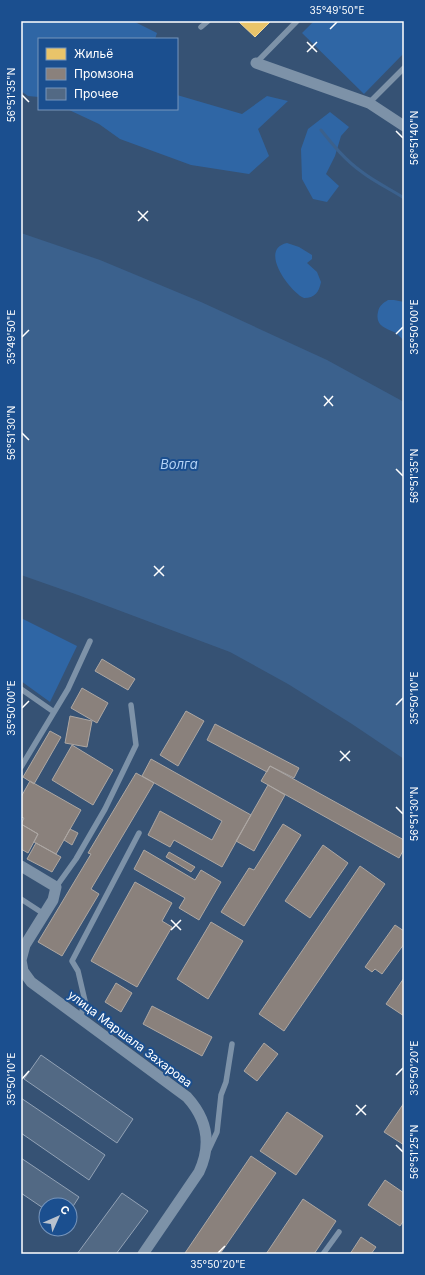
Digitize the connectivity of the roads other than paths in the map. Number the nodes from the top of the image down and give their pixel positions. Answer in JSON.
{"nodes":[{"id":1,"x":208,"y":21,"type":"edge"},
{"id":2,"x":298,"y":21,"type":"edge"},
{"id":3,"x":201,"y":28,"type":"dead end"},
{"id":4,"x":256,"y":63,"type":"joint"},
{"id":5,"x":404,"y":68,"type":"edge"},
{"id":6,"x":368,"y":103,"type":"junction"},
{"id":7,"x":404,"y":126,"type":"edge"},
{"id":8,"x":90,"y":641,"type":"dead end"},
{"id":9,"x":21,"y":689,"type":"edge"},
{"id":10,"x":131,"y":705,"type":"dead end"},
{"id":11,"x":54,"y":712,"type":"junction"},
{"id":12,"x":21,"y":767,"type":"edge"},
{"id":13,"x":139,"y":834,"type":"dead end"},
{"id":14,"x":21,"y":866,"type":"edge"},
{"id":15,"x":56,"y":887,"type":"junction"},
{"id":16,"x":21,"y":900,"type":"edge"},
{"id":17,"x":44,"y":914,"type":"junction"},
{"id":18,"x":80,"y":1018,"type":"junction"},
{"id":19,"x":232,"y":1044,"type":"dead end"},
{"id":20,"x":205,"y":1156,"type":"junction"},
{"id":21,"x":339,"y":1232,"type":"dead end"},
{"id":22,"x":143,"y":1254,"type":"edge"},
{"id":23,"x":323,"y":1254,"type":"edge"}],
"edges":[{"from":1,"to":3,"type":"lane"},
{"from":2,"to":4,"type":"lane"},
{"from":4,"to":6,"type":"street"},
{"from":5,"to":6,"type":"lane"},
{"from":6,"to":7,"type":"street"},
{"from":8,"to":11,"type":"lane"},
{"from":9,"to":11,"type":"lane"},
{"from":10,"to":15,"type":"lane"},
{"from":11,"to":12,"type":"lane"},
{"from":13,"to":18,"type":"lane"},
{"from":14,"to":15,"type":"street"},
{"from":15,"to":17,"type":"street","name":"улица Маршала Захарова"},
{"from":16,"to":17,"type":"lane"},
{"from":17,"to":18,"type":"street","name":"улица Маршала Захарова"},
{"from":18,"to":20,"type":"street","name":"улица Маршала Захарова"},
{"from":19,"to":20,"type":"lane"},
{"from":20,"to":22,"type":"street","name":"улица Маршала Захарова"},
{"from":21,"to":23,"type":"lane"}]}
